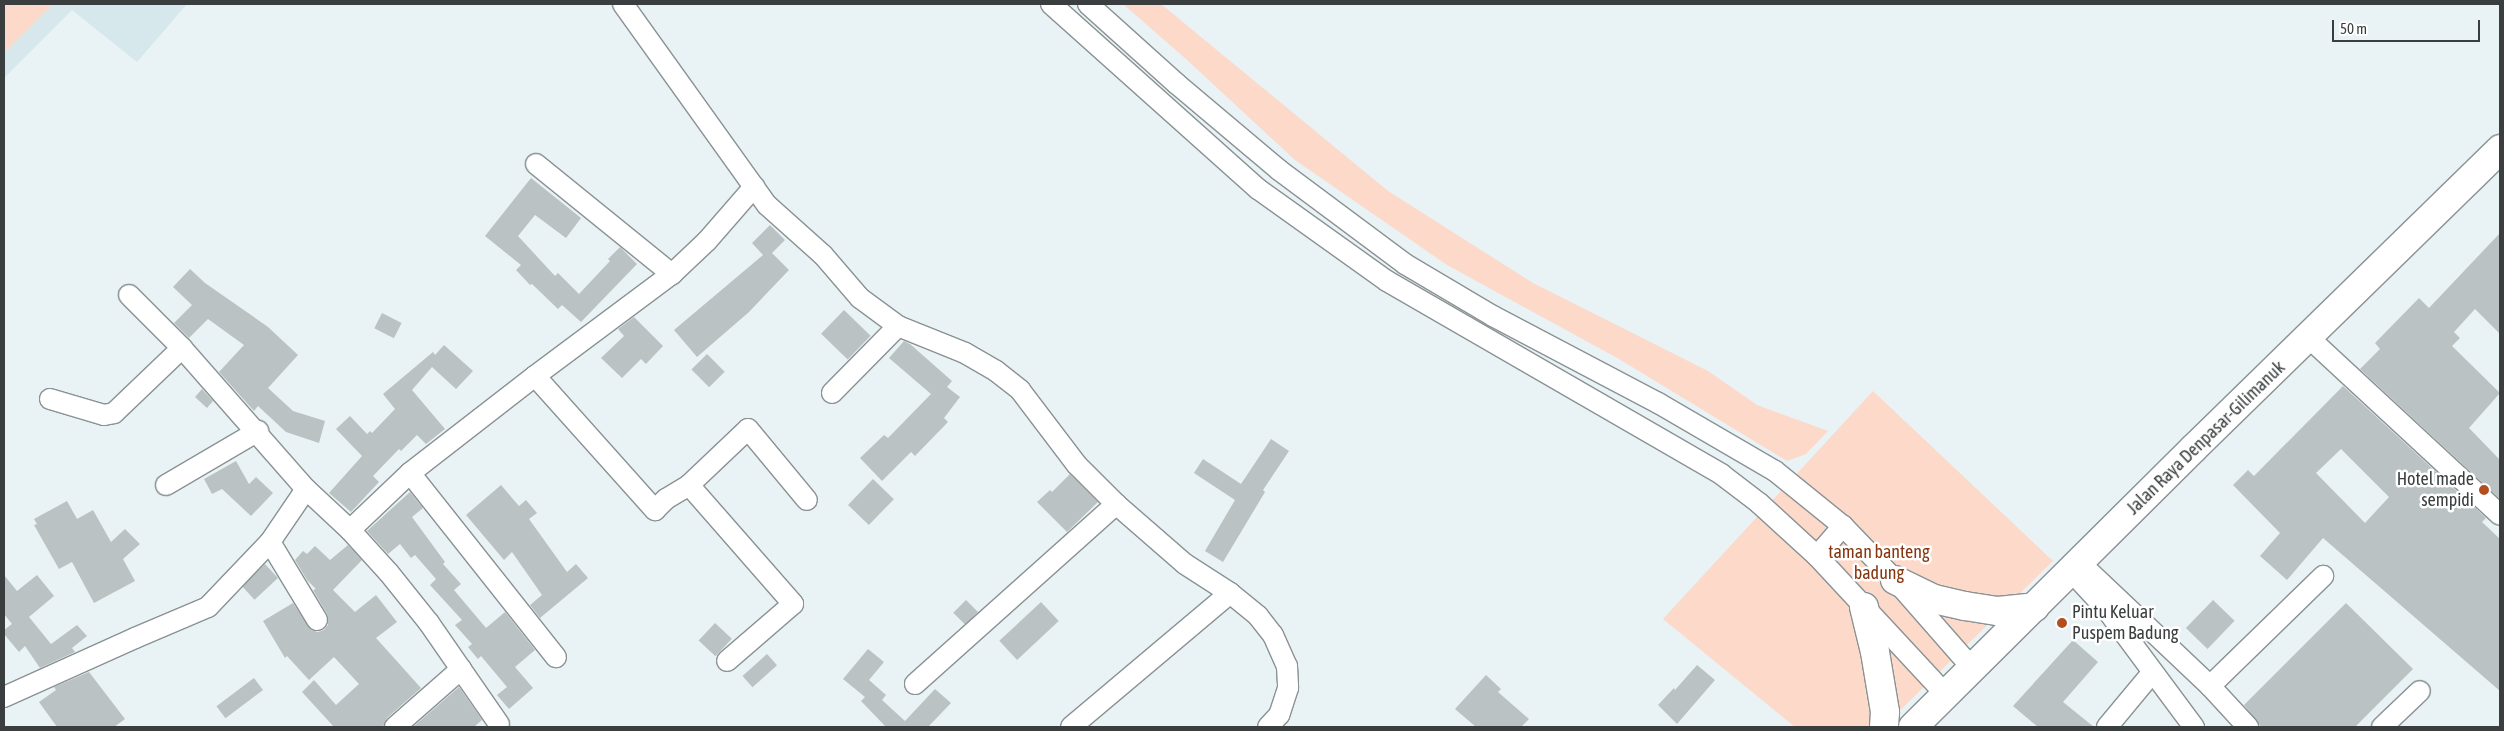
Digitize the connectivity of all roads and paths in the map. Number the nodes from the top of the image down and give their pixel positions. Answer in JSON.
{"nodes":[{"id":1,"x":623,"y":4,"type":"edge"},
{"id":2,"x":1051,"y":4,"type":"edge"},
{"id":3,"x":1088,"y":4,"type":"edge"},
{"id":4,"x":2500,"y":149,"type":"edge"},
{"id":5,"x":536,"y":164,"type":"dead end"},
{"id":6,"x":754,"y":187,"type":"junction"},
{"id":7,"x":672,"y":274,"type":"junction"},
{"id":8,"x":129,"y":295,"type":"dead end"},
{"id":9,"x":898,"y":326,"type":"junction"},
{"id":10,"x":2309,"y":338,"type":"junction"},
{"id":11,"x":182,"y":348,"type":"junction"},
{"id":12,"x":535,"y":376,"type":"junction"},
{"id":13,"x":832,"y":393,"type":"dead end"},
{"id":14,"x":50,"y":399,"type":"dead end"},
{"id":15,"x":258,"y":431,"type":"junction"},
{"id":16,"x":410,"y":473,"type":"junction"},
{"id":17,"x":166,"y":485,"type":"dead end"},
{"id":18,"x":689,"y":485,"type":"junction"},
{"id":19,"x":306,"y":488,"type":"junction"},
{"id":20,"x":806,"y":500,"type":"dead end"},
{"id":21,"x":1116,"y":504,"type":"junction"},
{"id":22,"x":2500,"y":515,"type":"edge"},
{"id":23,"x":1843,"y":526,"type":"junction"},
{"id":24,"x":350,"y":530,"type":"junction"},
{"id":25,"x":270,"y":542,"type":"junction"},
{"id":26,"x":1817,"y":556,"type":"junction"},
{"id":27,"x":2075,"y":567,"type":"junction"},
{"id":28,"x":2323,"y":576,"type":"dead end"},
{"id":29,"x":1895,"y":580,"type":"junction"},
{"id":30,"x":1230,"y":593,"type":"junction"},
{"id":31,"x":1864,"y":607,"type":"junction"},
{"id":32,"x":2035,"y":607,"type":"junction"},
{"id":33,"x":317,"y":620,"type":"dead end"},
{"id":34,"x":556,"y":657,"type":"dead end"},
{"id":35,"x":727,"y":661,"type":"dead end"},
{"id":36,"x":460,"y":669,"type":"junction"},
{"id":37,"x":1972,"y":669,"type":"junction"},
{"id":38,"x":2152,"y":673,"type":"junction"},
{"id":39,"x":915,"y":684,"type":"dead end"},
{"id":40,"x":2210,"y":686,"type":"junction"},
{"id":41,"x":2420,"y":692,"type":"dead end"},
{"id":42,"x":1946,"y":695,"type":"junction"},
{"id":43,"x":4,"y":698,"type":"edge"},
{"id":44,"x":499,"y":724,"type":"dead end"},
{"id":45,"x":395,"y":727,"type":"edge"},
{"id":46,"x":1071,"y":727,"type":"edge"},
{"id":47,"x":1268,"y":727,"type":"edge"},
{"id":48,"x":1884,"y":727,"type":"edge"},
{"id":49,"x":1913,"y":727,"type":"edge"},
{"id":50,"x":2107,"y":727,"type":"edge"},
{"id":51,"x":2194,"y":727,"type":"edge"},
{"id":52,"x":2248,"y":727,"type":"edge"},
{"id":53,"x":2382,"y":727,"type":"edge"}],
"edges":[{"from":1,"to":6,"type":"street"},
{"from":2,"to":26,"type":"street"},
{"from":3,"to":23,"type":"street"},
{"from":4,"to":10,"type":"highway","name":"Jalan Raya Denpasar-Gilimanuk"},
{"from":5,"to":7,"type":"street"},
{"from":6,"to":7,"type":"street"},
{"from":6,"to":9,"type":"street"},
{"from":7,"to":12,"type":"street"},
{"from":8,"to":11,"type":"street"},
{"from":9,"to":13,"type":"street"},
{"from":9,"to":21,"type":"street"},
{"from":10,"to":22,"type":"street"},
{"from":10,"to":27,"type":"highway","name":"Jalan Raya Denpasar-Gilimanuk"},
{"from":11,"to":14,"type":"street"},
{"from":11,"to":15,"type":"street"},
{"from":12,"to":16,"type":"street"},
{"from":12,"to":18,"type":"street"},
{"from":15,"to":17,"type":"street"},
{"from":15,"to":19,"type":"street"},
{"from":16,"to":24,"type":"street"},
{"from":16,"to":34,"type":"street"},
{"from":18,"to":20,"type":"street"},
{"from":18,"to":35,"type":"street"},
{"from":19,"to":24,"type":"street"},
{"from":19,"to":25,"type":"street"},
{"from":21,"to":30,"type":"street"},
{"from":21,"to":39,"type":"street"},
{"from":23,"to":26,"type":"street"},
{"from":23,"to":29,"type":"street"},
{"from":24,"to":36,"type":"street"},
{"from":25,"to":33,"type":"street"},
{"from":25,"to":43,"type":"street"},
{"from":26,"to":31,"type":"street"},
{"from":27,"to":32,"type":"highway","name":"Jalan Raya Denpasar-Gilimanuk"},
{"from":27,"to":38,"type":"street"},
{"from":27,"to":40,"type":"street"},
{"from":28,"to":40,"type":"street"},
{"from":29,"to":32,"type":"highway"},
{"from":29,"to":37,"type":"street"},
{"from":30,"to":46,"type":"street"},
{"from":30,"to":47,"type":"street"},
{"from":31,"to":42,"type":"street"},
{"from":31,"to":48,"type":"highway"},
{"from":32,"to":37,"type":"highway","name":"Jalan Raya Denpasar-Gilimanuk"},
{"from":36,"to":44,"type":"street"},
{"from":36,"to":45,"type":"street"},
{"from":37,"to":42,"type":"highway","name":"Jalan Raya Denpasar-Gilimanuk"},
{"from":38,"to":50,"type":"street"},
{"from":38,"to":51,"type":"street"},
{"from":40,"to":52,"type":"street"},
{"from":41,"to":53,"type":"street"},
{"from":42,"to":49,"type":"highway","name":"Jalan Raya Denpasar-Gilimanuk"}]}
